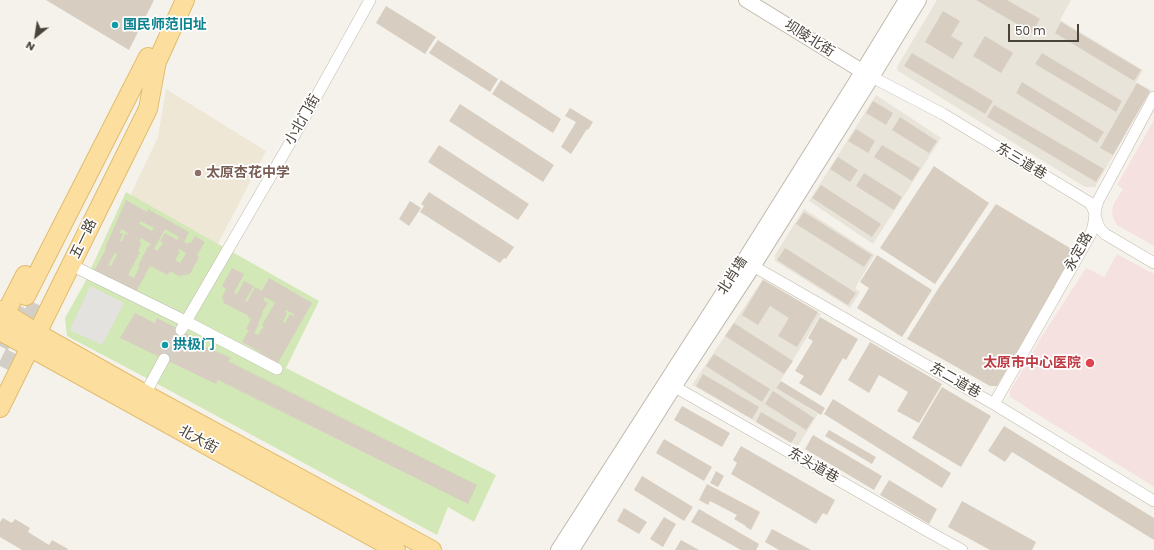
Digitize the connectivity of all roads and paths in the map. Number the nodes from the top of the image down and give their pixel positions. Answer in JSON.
{"nodes":[{"id":1,"x":173,"y":0,"type":"edge"},
{"id":2,"x":185,"y":0,"type":"edge"},
{"id":3,"x":370,"y":0,"type":"edge"},
{"id":4,"x":746,"y":0,"type":"edge"},
{"id":5,"x":906,"y":0,"type":"edge"},
{"id":6,"x":919,"y":0,"type":"edge"},
{"id":7,"x":152,"y":62,"type":"junction"},
{"id":8,"x":867,"y":74,"type":"junction"},
{"id":9,"x":1154,"y":97,"type":"edge"},
{"id":10,"x":1095,"y":214,"type":"junction"},
{"id":11,"x":1154,"y":263,"type":"edge"},
{"id":12,"x":755,"y":264,"type":"junction"},
{"id":13,"x":71,"y":265,"type":"junction"},
{"id":14,"x":32,"y":300,"type":"tunnel mouth"},
{"id":15,"x":2,"y":316,"type":"edge"},
{"id":16,"x":183,"y":326,"type":"junction"},
{"id":17,"x":0,"y":331,"type":"edge"},
{"id":18,"x":34,"y":340,"type":"junction"},
{"id":19,"x":164,"y":359,"type":"tunnel mouth"},
{"id":20,"x":277,"y":368,"type":"dead end"},
{"id":21,"x":670,"y":384,"type":"junction"},
{"id":22,"x":145,"y":394,"type":"junction"},
{"id":23,"x":995,"y":402,"type":"junction"},
{"id":24,"x":0,"y":408,"type":"edge"},
{"id":25,"x":1154,"y":495,"type":"edge"},
{"id":26,"x":1154,"y":501,"type":"edge"},
{"id":27,"x":396,"y":550,"type":"edge"},
{"id":28,"x":432,"y":550,"type":"edge"},
{"id":29,"x":558,"y":550,"type":"edge"},
{"id":30,"x":572,"y":550,"type":"edge"},
{"id":31,"x":962,"y":550,"type":"edge"}],
"edges":[{"from":1,"to":7,"type":"main road","name":"五一路"},
{"from":2,"to":7,"type":"main road","name":"五一路"},
{"from":3,"to":16,"type":"street","name":"小北门街"},
{"from":4,"to":8,"type":"street","name":"坝陵北街"},
{"from":5,"to":8,"type":"street","name":"北肖墙"},
{"from":6,"to":8,"type":"street"},
{"from":7,"to":13,"type":"main road","name":"五一路"},
{"from":7,"to":14,"type":"main road","name":"五一路"},
{"from":7,"to":15,"type":"main road","name":"五一路"},
{"from":8,"to":10,"type":"street","name":"东三道巷"},
{"from":8,"to":12,"type":"street"},
{"from":8,"to":21,"type":"street","name":"北肖墙"},
{"from":9,"to":10,"type":"street","name":"永定路"},
{"from":10,"to":11,"type":"street","name":"东三道巷"},
{"from":10,"to":23,"type":"street","name":"永定路"},
{"from":12,"to":21,"type":"street"},
{"from":12,"to":23,"type":"street","name":"东二道巷"},
{"from":13,"to":16,"type":"street"},
{"from":13,"to":18,"type":"main road","name":"五一路"},
{"from":15,"to":18,"type":"main road"},
{"from":16,"to":20,"type":"street"},
{"from":17,"to":18,"type":"main road","name":"北大街"},
{"from":18,"to":22,"type":"main road"},
{"from":18,"to":24,"type":"main road","name":"五一路"},
{"from":18,"to":27,"type":"main road","name":"北大街"},
{"from":19,"to":22,"type":"street"},
{"from":21,"to":29,"type":"street","name":"北肖墙"},
{"from":21,"to":30,"type":"street"},
{"from":21,"to":31,"type":"street","name":"东头道巷"},
{"from":22,"to":28,"type":"main road"},
{"from":23,"to":25,"type":"street","name":"东二道巷"},
{"from":23,"to":26,"type":"street","name":"东二道巷"}]}
